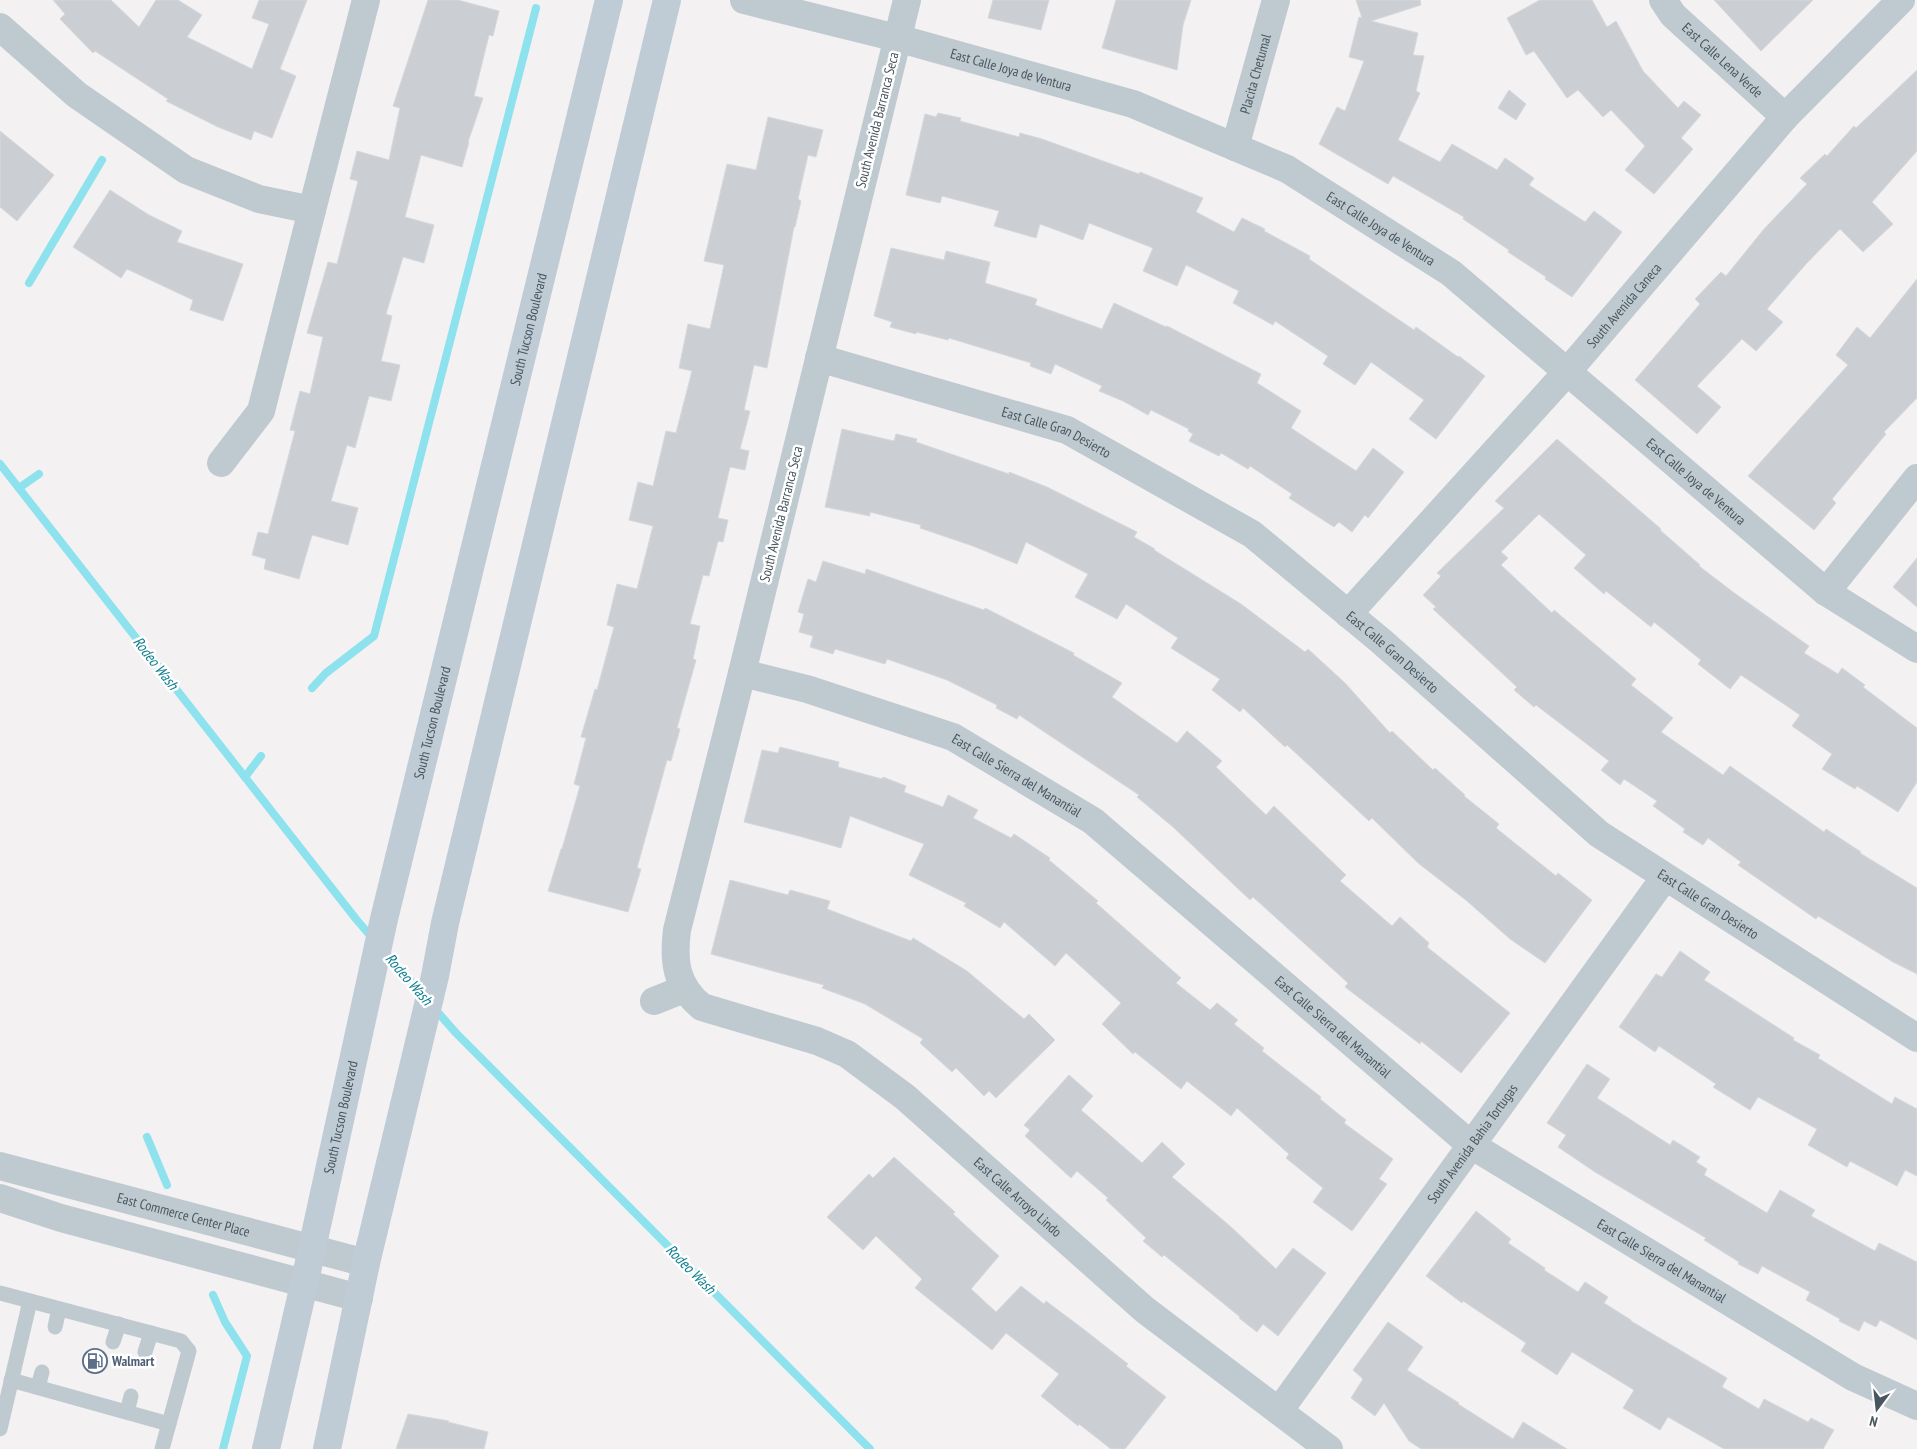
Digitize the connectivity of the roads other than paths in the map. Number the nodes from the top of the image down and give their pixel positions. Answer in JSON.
{"nodes":[{"id":1,"x":366,"y":0,"type":"edge"},
{"id":2,"x":609,"y":0,"type":"edge"},
{"id":3,"x":667,"y":0,"type":"edge"},
{"id":4,"x":744,"y":0,"type":"edge"},
{"id":5,"x":907,"y":0,"type":"edge"},
{"id":6,"x":1276,"y":0,"type":"edge"},
{"id":7,"x":1663,"y":0,"type":"edge"},
{"id":8,"x":1901,"y":0,"type":"edge"},
{"id":9,"x":0,"y":27,"type":"edge"},
{"id":10,"x":897,"y":38,"type":"junction"},
{"id":11,"x":1785,"y":117,"type":"junction"},
{"id":12,"x":1235,"y":147,"type":"junction"},
{"id":13,"x":312,"y":210,"type":"junction"},
{"id":14,"x":819,"y":358,"type":"junction"},
{"id":15,"x":1567,"y":372,"type":"junction"},
{"id":16,"x":221,"y":463,"type":"dead end"},
{"id":17,"x":1917,"y":478,"type":"edge"},
{"id":18,"x":1826,"y":592,"type":"junction"},
{"id":19,"x":1348,"y":614,"type":"junction"},
{"id":20,"x":1917,"y":650,"type":"edge"},
{"id":21,"x":742,"y":673,"type":"junction"},
{"id":22,"x":1665,"y":877,"type":"junction"},
{"id":23,"x":684,"y":989,"type":"junction"},
{"id":24,"x":654,"y":1001,"type":"dead end"},
{"id":25,"x":1917,"y":1038,"type":"edge"},
{"id":26,"x":1471,"y":1145,"type":"junction"},
{"id":27,"x":0,"y":1166,"type":"edge"},
{"id":28,"x":0,"y":1198,"type":"edge"},
{"id":29,"x":311,"y":1248,"type":"junction"},
{"id":30,"x":366,"y":1263,"type":"junction"},
{"id":31,"x":304,"y":1285,"type":"junction"},
{"id":32,"x":0,"y":1294,"type":"edge"},
{"id":33,"x":359,"y":1298,"type":"junction"},
{"id":34,"x":30,"y":1301,"type":"junction"},
{"id":35,"x":59,"y":1309,"type":"junction"},
{"id":36,"x":118,"y":1324,"type":"junction"},
{"id":37,"x":55,"y":1327,"type":"dead end"},
{"id":38,"x":151,"y":1332,"type":"junction"},
{"id":39,"x":113,"y":1342,"type":"dead end"},
{"id":40,"x":145,"y":1352,"type":"dead end"},
{"id":41,"x":42,"y":1372,"type":"dead end"},
{"id":42,"x":12,"y":1380,"type":"junction"},
{"id":43,"x":38,"y":1387,"type":"junction"},
{"id":44,"x":131,"y":1396,"type":"dead end"},
{"id":45,"x":1917,"y":1406,"type":"edge"},
{"id":46,"x":1279,"y":1411,"type":"junction"},
{"id":47,"x":127,"y":1412,"type":"junction"},
{"id":48,"x":169,"y":1424,"type":"junction"},
{"id":49,"x":0,"y":1429,"type":"edge"},
{"id":50,"x":162,"y":1449,"type":"edge"},
{"id":51,"x":266,"y":1449,"type":"edge"},
{"id":52,"x":327,"y":1449,"type":"edge"},
{"id":53,"x":1329,"y":1449,"type":"edge"}],
"edges":[{"from":1,"to":13,"type":"street"},
{"from":2,"to":29,"type":"main road","name":"South Tucson Boulevard"},
{"from":3,"to":30,"type":"main road"},
{"from":4,"to":10,"type":"street","name":"East Calle Joya de Ventura"},
{"from":5,"to":10,"type":"street"},
{"from":6,"to":12,"type":"street","name":"Placita Chetumal"},
{"from":7,"to":11,"type":"street","name":"East Calle Lena Verde"},
{"from":8,"to":11,"type":"street","name":"South Avenida Caneca"},
{"from":9,"to":13,"type":"street"},
{"from":10,"to":12,"type":"street","name":"East Calle Joya de Ventura"},
{"from":10,"to":14,"type":"street","name":"South Avenida Barranca Seca"},
{"from":11,"to":15,"type":"street","name":"South Avenida Caneca"},
{"from":12,"to":15,"type":"street","name":"East Calle Joya de Ventura"},
{"from":13,"to":16,"type":"street"},
{"from":14,"to":19,"type":"street","name":"East Calle Gran Desierto"},
{"from":14,"to":21,"type":"street","name":"South Avenida Barranca Seca"},
{"from":15,"to":18,"type":"street","name":"East Calle Joya de Ventura"},
{"from":15,"to":19,"type":"street","name":"South Avenida Caneca"},
{"from":17,"to":18,"type":"street"},
{"from":18,"to":20,"type":"street","name":"East Calle Joya de Ventura"},
{"from":19,"to":22,"type":"street","name":"East Calle Gran Desierto"},
{"from":21,"to":23,"type":"street","name":"South Avenida Barranca Seca"},
{"from":21,"to":26,"type":"street","name":"East Calle Sierra del Manantial"},
{"from":22,"to":25,"type":"street","name":"East Calle Gran Desierto"},
{"from":22,"to":26,"type":"street","name":"South Avenida Bahia Tortugas"},
{"from":23,"to":24,"type":"street"},
{"from":23,"to":46,"type":"street","name":"East Calle Arroyo Lindo"},
{"from":26,"to":45,"type":"street","name":"East Calle Sierra del Manantial"},
{"from":26,"to":46,"type":"street","name":"South Avenida Bahia Tortugas"},
{"from":27,"to":29,"type":"street","name":"East Commerce Center Place"},
{"from":28,"to":31,"type":"street"},
{"from":29,"to":30,"type":"street","name":"East Commerce Center Place"},
{"from":29,"to":31,"type":"main road","name":"South Tucson Boulevard"},
{"from":30,"to":33,"type":"main road"},
{"from":31,"to":33,"type":"street"},
{"from":31,"to":51,"type":"main road","name":"South Tucson Boulevard"},
{"from":32,"to":34,"type":"lane"},
{"from":33,"to":52,"type":"main road"},
{"from":34,"to":35,"type":"lane"},
{"from":34,"to":42,"type":"lane"},
{"from":35,"to":36,"type":"lane"},
{"from":35,"to":37,"type":"lane"},
{"from":36,"to":38,"type":"lane"},
{"from":36,"to":39,"type":"lane"},
{"from":38,"to":40,"type":"lane"},
{"from":38,"to":48,"type":"lane"},
{"from":41,"to":43,"type":"lane"},
{"from":42,"to":43,"type":"lane"},
{"from":42,"to":49,"type":"lane"},
{"from":43,"to":47,"type":"lane"},
{"from":44,"to":47,"type":"lane"},
{"from":46,"to":53,"type":"street","name":"East Calle Arroyo Lindo"},
{"from":47,"to":48,"type":"lane"},
{"from":48,"to":50,"type":"lane"}]}
